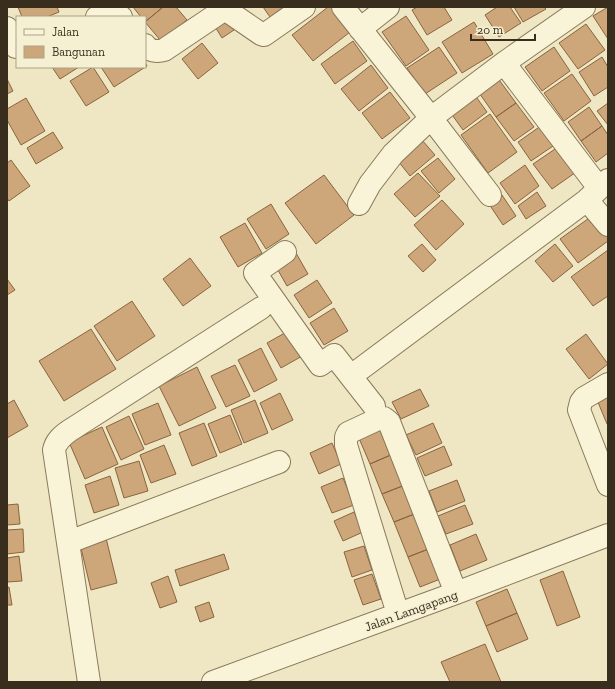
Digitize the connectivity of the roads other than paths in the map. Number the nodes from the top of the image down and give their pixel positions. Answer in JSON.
{"nodes":[{"id":1,"x":304,"y":7,"type":"edge"},
{"id":2,"x":342,"y":7,"type":"edge"},
{"id":3,"x":388,"y":7,"type":"edge"},
{"id":4,"x":584,"y":7,"type":"edge"},
{"id":5,"x":99,"y":16,"type":"edge"},
{"id":6,"x":120,"y":16,"type":"edge"},
{"id":7,"x":7,"y":28,"type":"edge"},
{"id":8,"x":360,"y":29,"type":"junction"},
{"id":9,"x":146,"y":46,"type":"edge"},
{"id":10,"x":13,"y":48,"type":"edge"},
{"id":11,"x":504,"y":62,"type":"junction"},
{"id":12,"x":431,"y":118,"type":"junction"},
{"id":13,"x":598,"y":189,"type":"edge"},
{"id":14,"x":490,"y":195,"type":"dead end"},
{"id":15,"x":359,"y":204,"type":"dead end"},
{"id":16,"x":608,"y":225,"type":"edge"},
{"id":17,"x":285,"y":252,"type":"dead end"},
{"id":18,"x":261,"y":308,"type":"dead end"},
{"id":19,"x":351,"y":376,"type":"junction"},
{"id":20,"x":608,"y":384,"type":"edge"},
{"id":21,"x":374,"y":406,"type":"dead end"},
{"id":22,"x":278,"y":462,"type":"dead end"},
{"id":23,"x":608,"y":485,"type":"edge"},
{"id":24,"x":608,"y":535,"type":"edge"},
{"id":25,"x":69,"y":542,"type":"junction"},
{"id":26,"x":456,"y":593,"type":"junction"},
{"id":27,"x":398,"y":614,"type":"junction"},
{"id":28,"x":89,"y":682,"type":"edge"},
{"id":29,"x":214,"y":682,"type":"edge"}],
"edges":[{"from":1,"to":9,"type":"street"},
{"from":2,"to":8,"type":"street"},
{"from":3,"to":8,"type":"street"},
{"from":4,"to":11,"type":"street"},
{"from":5,"to":6,"type":"street"},
{"from":7,"to":10,"type":"street"},
{"from":8,"to":12,"type":"street"},
{"from":11,"to":12,"type":"street"},
{"from":11,"to":13,"type":"street"},
{"from":12,"to":14,"type":"street"},
{"from":12,"to":15,"type":"street"},
{"from":13,"to":16,"type":"street"},
{"from":13,"to":19,"type":"street"},
{"from":17,"to":19,"type":"street"},
{"from":18,"to":25,"type":"street"},
{"from":19,"to":21,"type":"street"},
{"from":20,"to":23,"type":"street"},
{"from":22,"to":25,"type":"street"},
{"from":24,"to":26,"type":"street","name":"Jalan Lamgapang"},
{"from":25,"to":28,"type":"street"},
{"from":26,"to":27,"type":"street","name":"Jalan Lamgapang"},
{"from":26,"to":27,"type":"street"},
{"from":27,"to":29,"type":"street","name":"Jalan Lamgapang"}]}
